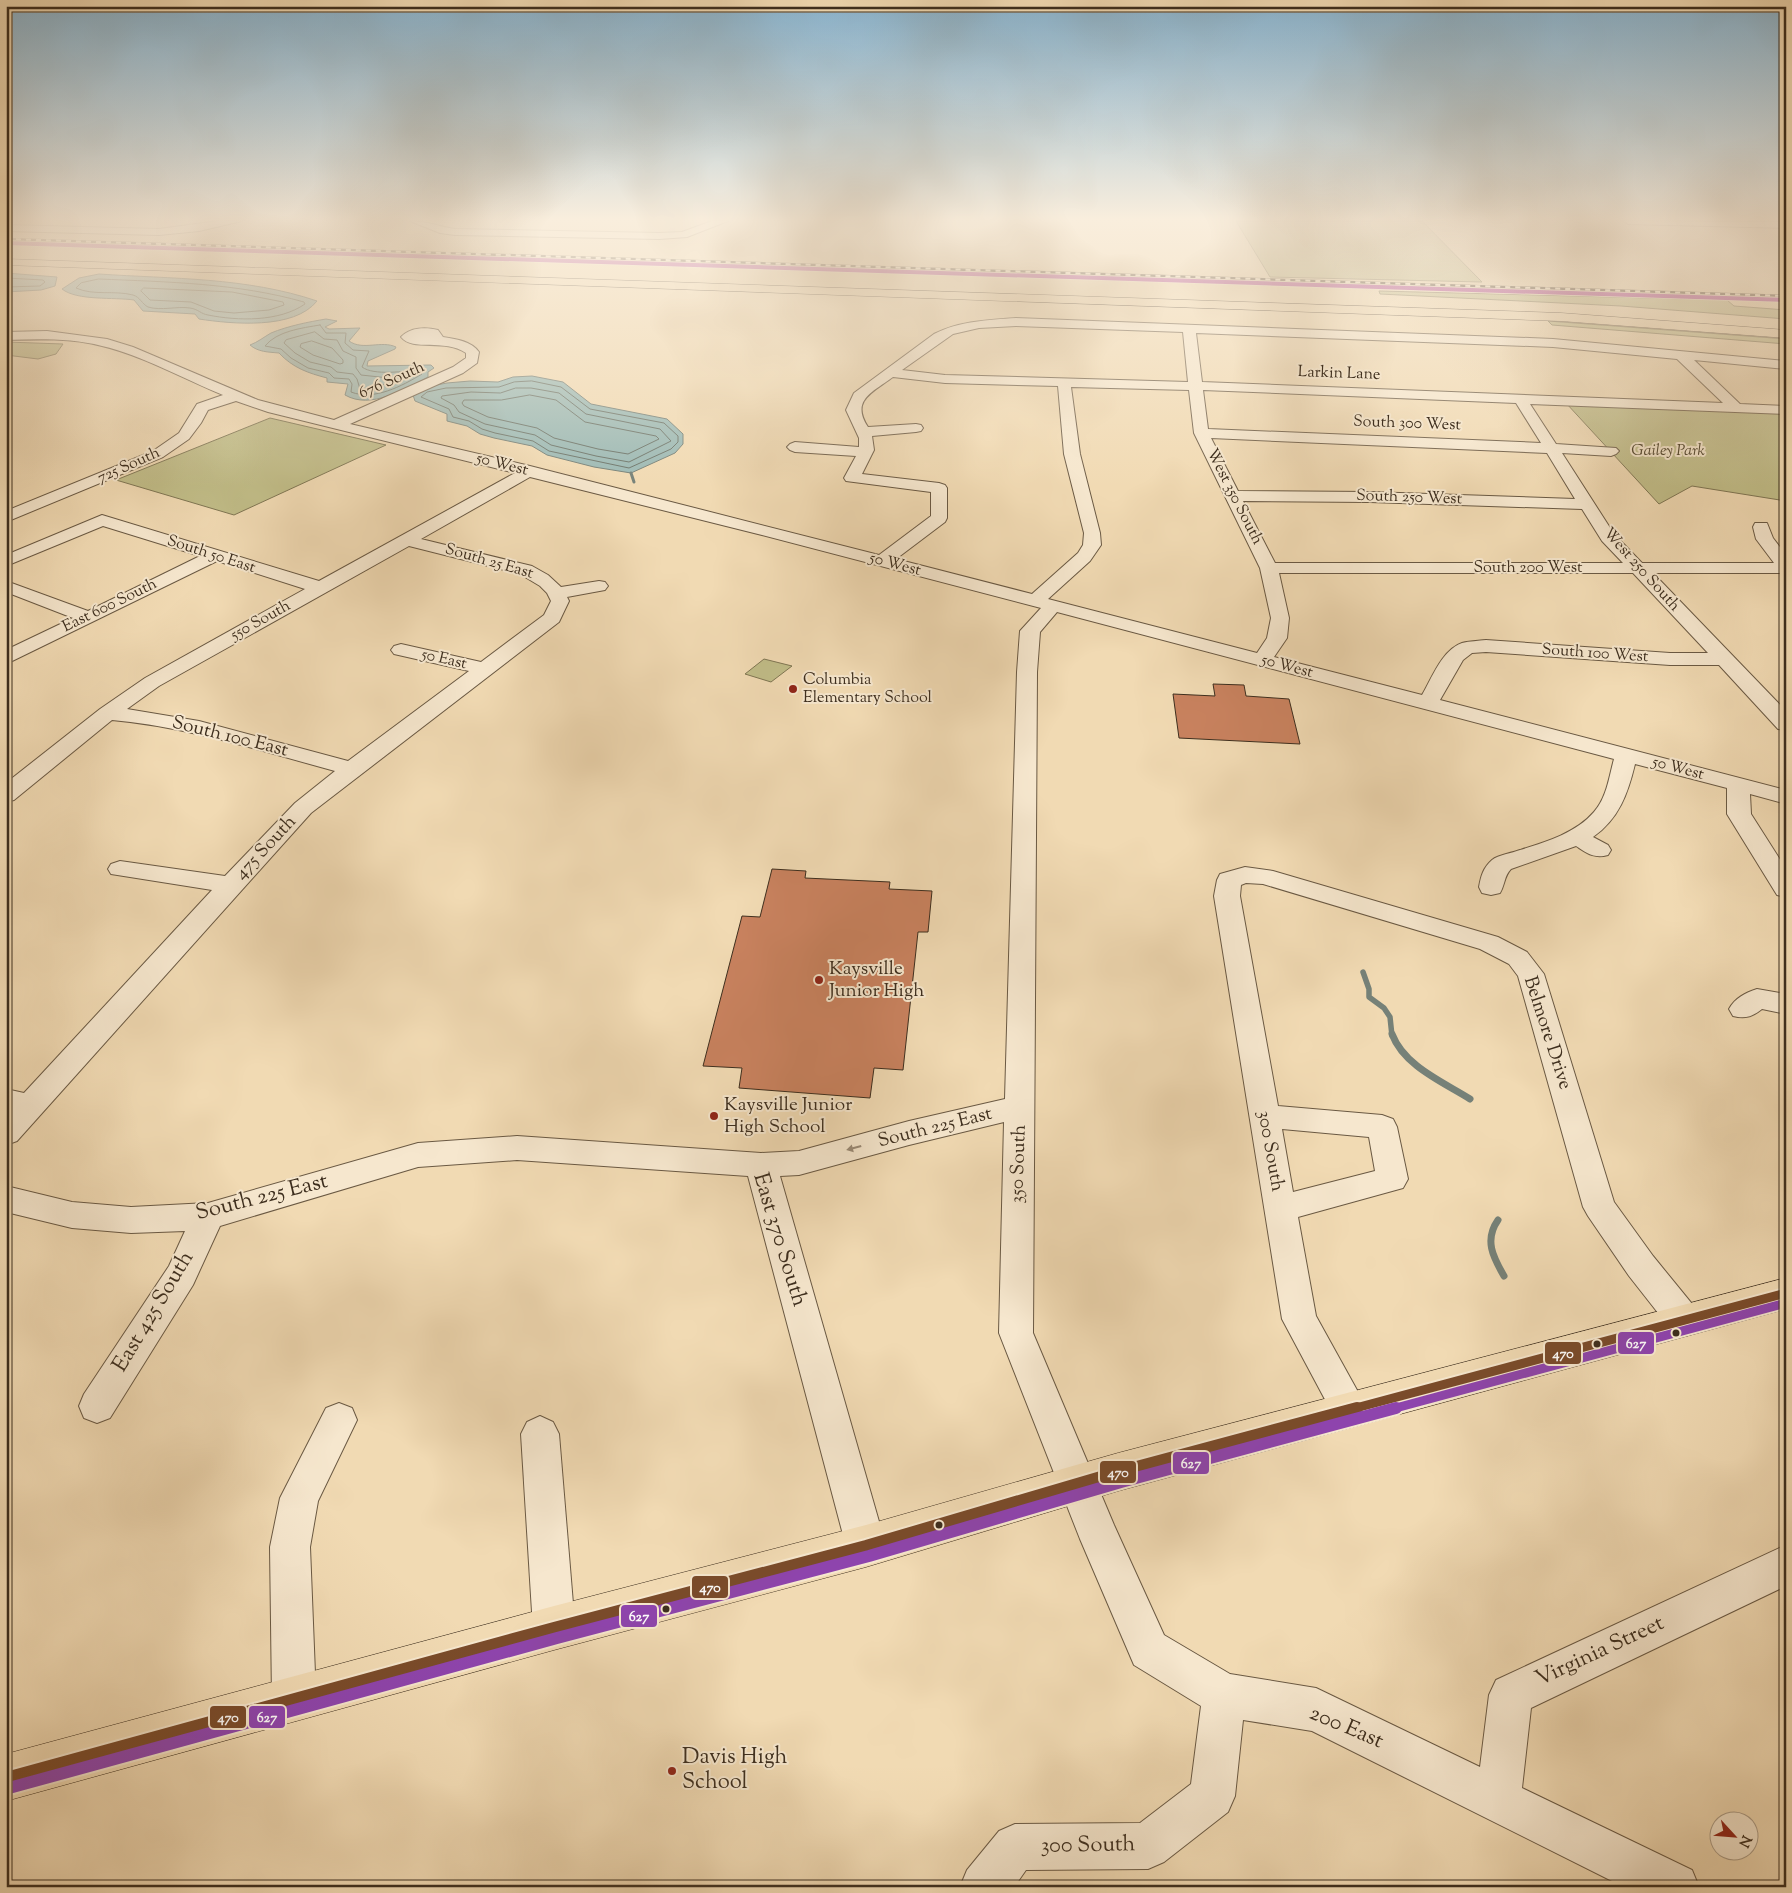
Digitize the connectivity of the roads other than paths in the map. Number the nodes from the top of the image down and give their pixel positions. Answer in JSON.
{"nodes":[{"id":1,"x":1371,"y":309,"type":"edge"},
{"id":2,"x":1602,"y":309,"type":"edge"},
{"id":3,"x":1786,"y":323,"type":"edge"},
{"id":4,"x":1189,"y":328,"type":"junction"},
{"id":5,"x":1343,"y":334,"type":"junction"},
{"id":6,"x":1786,"y":334,"type":"edge"},
{"id":7,"x":6,"y":336,"type":"edge"},
{"id":8,"x":439,"y":340,"type":"dead end"},
{"id":9,"x":1553,"y":342,"type":"junction"},
{"id":10,"x":1353,"y":350,"type":"dead end"},
{"id":11,"x":1681,"y":355,"type":"junction"},
{"id":12,"x":1567,"y":361,"type":"dead end"},
{"id":13,"x":1786,"y":365,"type":"edge"},
{"id":14,"x":890,"y":373,"type":"junction"},
{"id":15,"x":1064,"y":381,"type":"junction"},
{"id":16,"x":1196,"y":386,"type":"junction"},
{"id":17,"x":236,"y":396,"type":"junction"},
{"id":18,"x":1520,"y":399,"type":"junction"},
{"id":19,"x":1735,"y":408,"type":"junction"},
{"id":20,"x":1786,"y":410,"type":"edge"},
{"id":21,"x":337,"y":424,"type":"junction"},
{"id":22,"x":916,"y":428,"type":"dead end"},
{"id":23,"x":865,"y":432,"type":"junction"},
{"id":24,"x":1202,"y":433,"type":"junction"},
{"id":25,"x":795,"y":447,"type":"dead end"},
{"id":26,"x":1552,"y":448,"type":"junction"},
{"id":27,"x":1611,"y":451,"type":"dead end"},
{"id":28,"x":865,"y":452,"type":"junction"},
{"id":29,"x":530,"y":471,"type":"junction"},
{"id":30,"x":1232,"y":496,"type":"junction"},
{"id":31,"x":1587,"y":504,"type":"junction"},
{"id":32,"x":6,"y":517,"type":"edge"},
{"id":33,"x":1761,"y":527,"type":"dead end"},
{"id":34,"x":406,"y":540,"type":"junction"},
{"id":35,"x":214,"y":556,"type":"junction"},
{"id":36,"x":6,"y":561,"type":"edge"},
{"id":37,"x":882,"y":562,"type":"junction"},
{"id":38,"x":1786,"y":567,"type":"edge"},
{"id":39,"x":1269,"y":568,"type":"junction"},
{"id":40,"x":1638,"y":568,"type":"junction"},
{"id":41,"x":6,"y":586,"type":"edge"},
{"id":42,"x":599,"y":586,"type":"dead end"},
{"id":43,"x":321,"y":588,"type":"junction"},
{"id":44,"x":558,"y":597,"type":"junction"},
{"id":45,"x":1044,"y":604,"type":"junction"},
{"id":46,"x":88,"y":616,"type":"junction"},
{"id":47,"x":401,"y":650,"type":"dead end"},
{"id":48,"x":6,"y":658,"type":"edge"},
{"id":49,"x":1723,"y":659,"type":"junction"},
{"id":50,"x":1262,"y":661,"type":"junction"},
{"id":51,"x":486,"y":669,"type":"junction"},
{"id":52,"x":1427,"y":704,"type":"junction"},
{"id":53,"x":107,"y":713,"type":"junction"},
{"id":54,"x":1786,"y":724,"type":"edge"},
{"id":55,"x":1626,"y":756,"type":"junction"},
{"id":56,"x":352,"y":769,"type":"junction"},
{"id":57,"x":1738,"y":785,"type":"junction"},
{"id":58,"x":6,"y":795,"type":"edge"},
{"id":59,"x":1786,"y":797,"type":"edge"},
{"id":60,"x":1577,"y":837,"type":"junction"},
{"id":61,"x":1599,"y":850,"type":"dead end"},
{"id":62,"x":120,"y":869,"type":"dead end"},
{"id":63,"x":1229,"y":880,"type":"joint"},
{"id":64,"x":231,"y":885,"type":"junction"},
{"id":65,"x":1491,"y":886,"type":"dead end"},
{"id":66,"x":1786,"y":889,"type":"edge"},
{"id":67,"x":1786,"y":1004,"type":"edge"},
{"id":68,"x":1742,"y":1009,"type":"dead end"},
{"id":69,"x":19,"y":1103,"type":"edge"},
{"id":70,"x":1020,"y":1107,"type":"junction"},
{"id":71,"x":1264,"y":1116,"type":"junction"},
{"id":72,"x":6,"y":1133,"type":"edge"},
{"id":73,"x":517,"y":1148,"type":"joint"},
{"id":74,"x":761,"y":1165,"type":"junction"},
{"id":75,"x":6,"y":1200,"type":"edge"},
{"id":76,"x":1280,"y":1209,"type":"junction"},
{"id":77,"x":208,"y":1216,"type":"junction"},
{"id":78,"x":1786,"y":1293,"type":"edge"},
{"id":79,"x":1686,"y":1321,"type":"junction"},
{"id":80,"x":98,"y":1406,"type":"dead end"},
{"id":81,"x":1350,"y":1410,"type":"junction"},
{"id":82,"x":339,"y":1420,"type":"dead end"},
{"id":83,"x":540,"y":1434,"type":"dead end"},
{"id":84,"x":1079,"y":1483,"type":"junction"},
{"id":85,"x":866,"y":1546,"type":"junction"},
{"id":86,"x":1786,"y":1565,"type":"edge"},
{"id":87,"x":554,"y":1628,"type":"junction"},
{"id":88,"x":1224,"y":1695,"type":"junction"},
{"id":89,"x":294,"y":1699,"type":"junction"},
{"id":90,"x":6,"y":1778,"type":"edge"},
{"id":91,"x":1498,"y":1800,"type":"junction"},
{"id":92,"x":984,"y":1887,"type":"edge"},
{"id":93,"x":1675,"y":1887,"type":"edge"}],
"edges":[{"from":1,"to":6,"type":"main road"},
{"from":2,"to":3,"type":"main road"},
{"from":4,"to":5,"type":"street"},
{"from":4,"to":14,"type":"street"},
{"from":4,"to":16,"type":"street","name":"West 350 South"},
{"from":5,"to":9,"type":"street"},
{"from":5,"to":10,"type":"street"},
{"from":7,"to":17,"type":"street","name":"50 West"},
{"from":8,"to":21,"type":"street","name":"676 South"},
{"from":9,"to":11,"type":"street"},
{"from":9,"to":12,"type":"street"},
{"from":11,"to":13,"type":"street"},
{"from":11,"to":19,"type":"street"},
{"from":14,"to":15,"type":"street","name":"Larkin Lane"},
{"from":14,"to":23,"type":"street"},
{"from":15,"to":16,"type":"street","name":"Larkin Lane"},
{"from":15,"to":45,"type":"street"},
{"from":16,"to":18,"type":"street","name":"Larkin Lane"},
{"from":16,"to":24,"type":"street","name":"West 350 South"},
{"from":17,"to":21,"type":"street","name":"50 West"},
{"from":17,"to":32,"type":"street","name":"725 South"},
{"from":18,"to":19,"type":"street","name":"Larkin Lane"},
{"from":18,"to":26,"type":"street","name":"West 250 South"},
{"from":19,"to":20,"type":"street","name":"Larkin Lane"},
{"from":21,"to":29,"type":"street","name":"50 West"},
{"from":22,"to":23,"type":"street"},
{"from":23,"to":28,"type":"street"},
{"from":24,"to":26,"type":"street","name":"South 300 West"},
{"from":24,"to":30,"type":"street","name":"West 350 South"},
{"from":25,"to":28,"type":"street"},
{"from":26,"to":27,"type":"street","name":"South 300 West"},
{"from":26,"to":31,"type":"street","name":"West 250 South"},
{"from":28,"to":37,"type":"street"},
{"from":29,"to":34,"type":"street","name":"550 South"},
{"from":29,"to":37,"type":"street","name":"50 West"},
{"from":30,"to":31,"type":"street","name":"South 250 West"},
{"from":30,"to":39,"type":"street","name":"West 350 South"},
{"from":31,"to":40,"type":"street","name":"West 250 South"},
{"from":33,"to":38,"type":"street"},
{"from":34,"to":43,"type":"street","name":"550 South"},
{"from":34,"to":44,"type":"street","name":"South 25 East"},
{"from":35,"to":36,"type":"street","name":"South 50 East"},
{"from":35,"to":43,"type":"street","name":"South 50 East"},
{"from":35,"to":46,"type":"street","name":"East 600 South"},
{"from":37,"to":45,"type":"street","name":"50 West"},
{"from":38,"to":40,"type":"street","name":"South 200 West"},
{"from":39,"to":40,"type":"street","name":"South 200 West"},
{"from":39,"to":50,"type":"street","name":"West 350 South"},
{"from":40,"to":49,"type":"street","name":"West 250 South"},
{"from":41,"to":46,"type":"street"},
{"from":42,"to":44,"type":"street"},
{"from":43,"to":53,"type":"street","name":"550 South"},
{"from":44,"to":51,"type":"street","name":"475 South"},
{"from":45,"to":50,"type":"street","name":"50 West"},
{"from":45,"to":70,"type":"street","name":"350 South"},
{"from":46,"to":48,"type":"street","name":"East 600 South"},
{"from":47,"to":51,"type":"street","name":"50 East"},
{"from":49,"to":52,"type":"street","name":"South 100 West"},
{"from":49,"to":54,"type":"street","name":"West 250 South"},
{"from":50,"to":52,"type":"street","name":"50 West"},
{"from":51,"to":56,"type":"street","name":"475 South"},
{"from":52,"to":55,"type":"street","name":"50 West"},
{"from":53,"to":56,"type":"street","name":"South 100 East"},
{"from":53,"to":58,"type":"street","name":"550 South"},
{"from":55,"to":57,"type":"street","name":"50 West"},
{"from":55,"to":60,"type":"street"},
{"from":56,"to":64,"type":"street","name":"475 South"},
{"from":57,"to":59,"type":"street","name":"50 West"},
{"from":57,"to":66,"type":"street"},
{"from":60,"to":61,"type":"street"},
{"from":60,"to":65,"type":"street"},
{"from":62,"to":64,"type":"street"},
{"from":63,"to":71,"type":"street","name":"300 South"},
{"from":63,"to":79,"type":"street","name":"Belmore Drive"},
{"from":64,"to":69,"type":"street","name":"475 South"},
{"from":67,"to":68,"type":"street"},
{"from":69,"to":72,"type":"street","name":"475 South"},
{"from":70,"to":74,"type":"street","name":"South 225 East","one_way":true},
{"from":70,"to":84,"type":"street","name":"350 South"},
{"from":71,"to":76,"type":"street","name":"300 South"},
{"from":71,"to":76,"type":"street"},
{"from":73,"to":74,"type":"street","name":"East 370 South"},
{"from":73,"to":77,"type":"street","name":"South 225 East"},
{"from":74,"to":85,"type":"street","name":"East 370 South"},
{"from":75,"to":77,"type":"street","name":"South 225 East"},
{"from":76,"to":81,"type":"street","name":"300 South"},
{"from":77,"to":80,"type":"street","name":"East 425 South"},
{"from":78,"to":79,"type":"main road"},
{"from":79,"to":81,"type":"main road"},
{"from":81,"to":84,"type":"main road"},
{"from":82,"to":89,"type":"street"},
{"from":83,"to":87,"type":"street"},
{"from":84,"to":85,"type":"main road"},
{"from":84,"to":88,"type":"street","name":"200 East"},
{"from":85,"to":87,"type":"main road"},
{"from":86,"to":91,"type":"street","name":"Virginia Street"},
{"from":87,"to":89,"type":"main road"},
{"from":88,"to":91,"type":"street","name":"200 East"},
{"from":88,"to":92,"type":"street","name":"300 South"},
{"from":89,"to":90,"type":"main road"},
{"from":91,"to":93,"type":"street","name":"200 East"}]}
